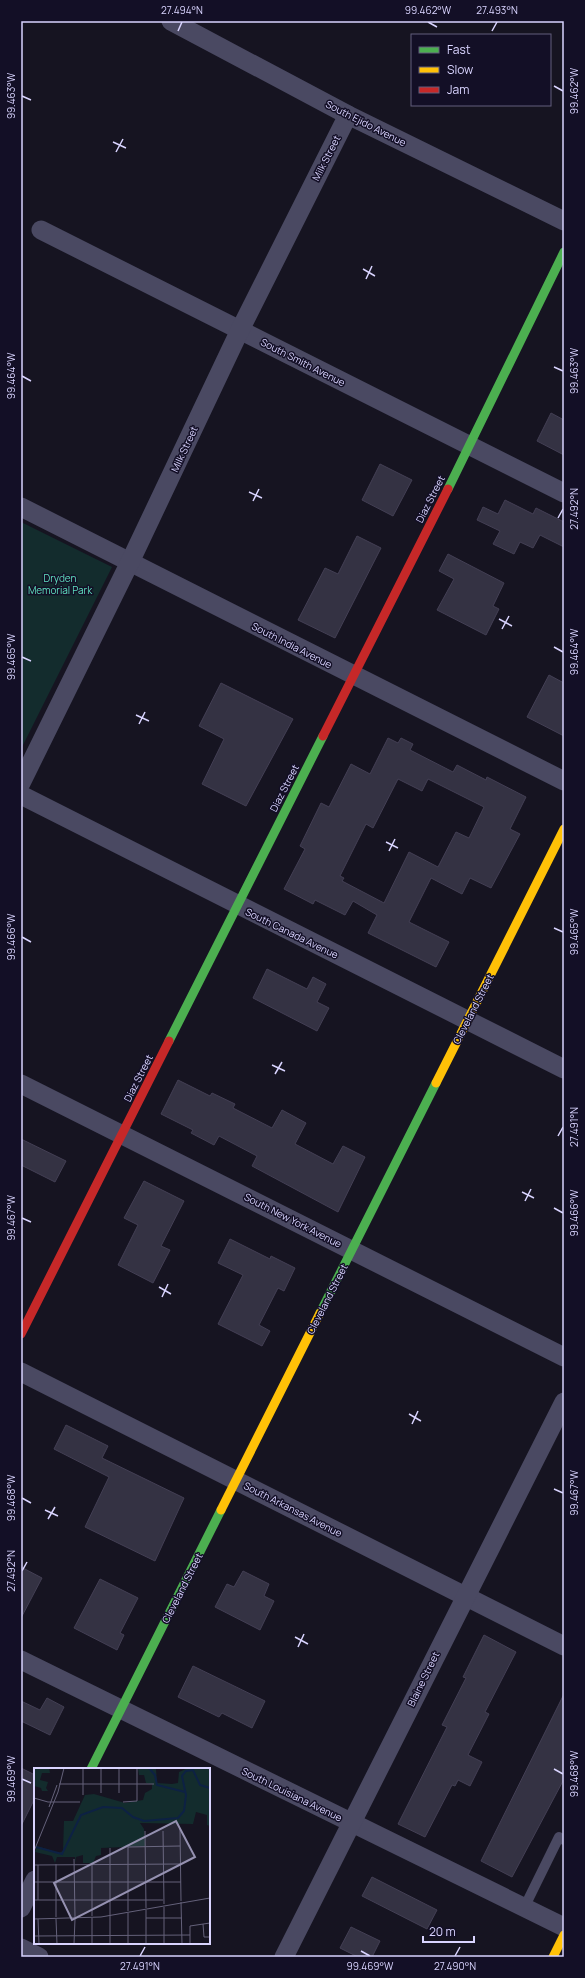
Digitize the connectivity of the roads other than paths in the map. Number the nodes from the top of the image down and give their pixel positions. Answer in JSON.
{"nodes":[{"id":1,"x":171,"y":21,"type":"edge"},
{"id":2,"x":348,"y":115,"type":"junction"},
{"id":3,"x":564,"y":221,"type":"edge"},
{"id":4,"x":41,"y":230,"type":"dead end"},
{"id":5,"x":564,"y":252,"type":"edge"},
{"id":6,"x":240,"y":330,"type":"junction"},
{"id":7,"x":469,"y":446,"type":"junction"},
{"id":8,"x":564,"y":493,"type":"edge"},
{"id":9,"x":21,"y":507,"type":"edge"},
{"id":10,"x":130,"y":562,"type":"junction"},
{"id":11,"x":353,"y":676,"type":"junction"},
{"id":12,"x":564,"y":781,"type":"edge"},
{"id":13,"x":21,"y":783,"type":"edge"},
{"id":14,"x":21,"y":796,"type":"edge"},
{"id":15,"x":564,"y":829,"type":"edge"},
{"id":16,"x":237,"y":905,"type":"junction"},
{"id":17,"x":468,"y":1020,"type":"junction"},
{"id":18,"x":564,"y":1070,"type":"edge"},
{"id":19,"x":21,"y":1084,"type":"edge"},
{"id":20,"x":121,"y":1135,"type":"junction"},
{"id":21,"x":352,"y":1250,"type":"junction"},
{"id":22,"x":21,"y":1334,"type":"edge"},
{"id":23,"x":564,"y":1358,"type":"edge"},
{"id":24,"x":21,"y":1372,"type":"edge"},
{"id":25,"x":564,"y":1402,"type":"edge"},
{"id":26,"x":236,"y":1480,"type":"junction"},
{"id":27,"x":465,"y":1596,"type":"junction"},
{"id":28,"x":564,"y":1646,"type":"edge"},
{"id":29,"x":21,"y":1660,"type":"edge"},
{"id":30,"x":121,"y":1710,"type":"junction"},
{"id":31,"x":92,"y":1768,"type":"edge"},
{"id":32,"x":352,"y":1823,"type":"junction"},
{"id":33,"x":564,"y":1840,"type":"edge"},
{"id":34,"x":34,"y":1882,"type":"edge"},
{"id":35,"x":21,"y":1908,"type":"edge"},
{"id":36,"x":524,"y":1908,"type":"junction"},
{"id":37,"x":564,"y":1927,"type":"edge"},
{"id":38,"x":564,"y":1935,"type":"edge"},
{"id":39,"x":21,"y":1948,"type":"edge"},
{"id":40,"x":39,"y":1957,"type":"edge"},
{"id":41,"x":284,"y":1957,"type":"edge"},
{"id":42,"x":553,"y":1957,"type":"edge"}],
"edges":[{"from":1,"to":2,"type":"street","name":"South Ejido Avenue"},
{"from":2,"to":3,"type":"street","name":"South Ejido Avenue"},
{"from":2,"to":6,"type":"street","name":"Milk Street"},
{"from":4,"to":6,"type":"street","name":"South Smith Avenue"},
{"from":5,"to":7,"type":"street","name":"Diaz Street"},
{"from":6,"to":7,"type":"street","name":"South Smith Avenue"},
{"from":6,"to":10,"type":"street","name":"Milk Street"},
{"from":7,"to":8,"type":"street","name":"South Smith Avenue"},
{"from":7,"to":11,"type":"street","name":"Diaz Street"},
{"from":9,"to":10,"type":"street","name":"South India Avenue"},
{"from":10,"to":11,"type":"street","name":"South India Avenue"},
{"from":10,"to":13,"type":"street","name":"Milk Street"},
{"from":11,"to":12,"type":"street","name":"South India Avenue"},
{"from":11,"to":16,"type":"street","name":"Diaz Street"},
{"from":14,"to":16,"type":"street","name":"South Canada Avenue"},
{"from":15,"to":17,"type":"street","name":"Cleveland Street"},
{"from":16,"to":17,"type":"street","name":"South Canada Avenue"},
{"from":16,"to":20,"type":"street","name":"Diaz Street"},
{"from":17,"to":18,"type":"street","name":"South Canada Avenue"},
{"from":17,"to":21,"type":"street","name":"Cleveland Street"},
{"from":19,"to":20,"type":"street","name":"South New York Avenue"},
{"from":20,"to":21,"type":"street","name":"South New York Avenue"},
{"from":20,"to":22,"type":"street","name":"Diaz Street"},
{"from":21,"to":23,"type":"street","name":"South New York Avenue"},
{"from":21,"to":26,"type":"street","name":"Cleveland Street"},
{"from":24,"to":26,"type":"street","name":"South Arkansas Avenue"},
{"from":25,"to":27,"type":"street","name":"Blaine Street"},
{"from":26,"to":27,"type":"street","name":"South Arkansas Avenue"},
{"from":26,"to":30,"type":"street","name":"Cleveland Street"},
{"from":27,"to":28,"type":"street","name":"South Arkansas Avenue"},
{"from":27,"to":32,"type":"street","name":"Blaine Street"},
{"from":29,"to":30,"type":"street","name":"South Louisiana Avenue"},
{"from":30,"to":31,"type":"street","name":"Cleveland Street"},
{"from":30,"to":32,"type":"street","name":"South Louisiana Avenue"},
{"from":32,"to":36,"type":"street","name":"South Louisiana Avenue"},
{"from":32,"to":41,"type":"street","name":"Blaine Street"},
{"from":33,"to":36,"type":"lane"},
{"from":34,"to":35,"type":"street"},
{"from":36,"to":37,"type":"street","name":"South Louisiana Avenue"},
{"from":38,"to":42,"type":"street"},
{"from":39,"to":40,"type":"street"}]}
